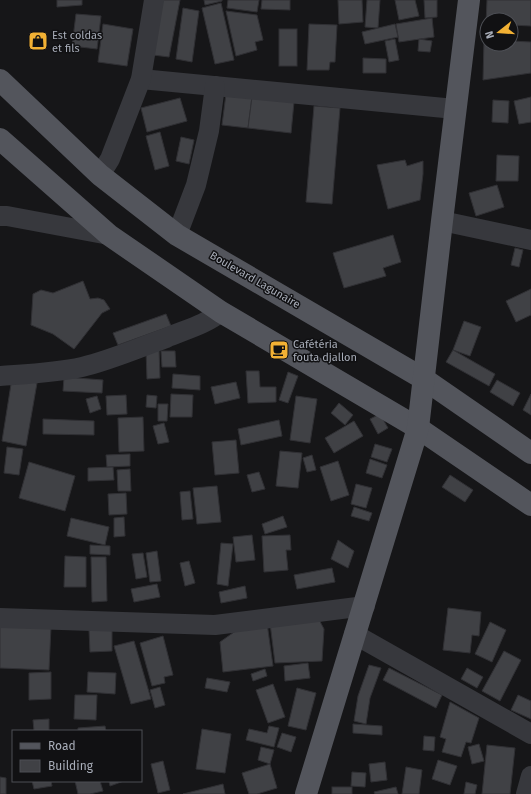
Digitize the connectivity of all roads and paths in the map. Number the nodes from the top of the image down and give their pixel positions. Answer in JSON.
{"nodes":[{"id":1,"x":154,"y":0,"type":"edge"},
{"id":2,"x":469,"y":0,"type":"edge"},
{"id":3,"x":141,"y":79,"type":"junction"},
{"id":4,"x":0,"y":80,"type":"edge"},
{"id":5,"x":215,"y":86,"type":"junction"},
{"id":6,"x":455,"y":109,"type":"junction"},
{"id":7,"x":0,"y":139,"type":"edge"},
{"id":8,"x":100,"y":175,"type":"junction"},
{"id":9,"x":0,"y":216,"type":"edge"},
{"id":10,"x":442,"y":221,"type":"junction"},
{"id":11,"x":109,"y":234,"type":"junction"},
{"id":12,"x":177,"y":235,"type":"junction"},
{"id":13,"x":531,"y":240,"type":"edge"},
{"id":14,"x":221,"y":312,"type":"junction"},
{"id":15,"x":0,"y":376,"type":"edge"},
{"id":16,"x":424,"y":379,"type":"junction"},
{"id":17,"x":418,"y":428,"type":"junction"},
{"id":18,"x":531,"y":453,"type":"edge"},
{"id":19,"x":531,"y":505,"type":"edge"},
{"id":20,"x":365,"y":606,"type":"junction"},
{"id":21,"x":0,"y":618,"type":"edge"},
{"id":22,"x":354,"y":634,"type":"junction"},
{"id":23,"x":531,"y":734,"type":"edge"},
{"id":24,"x":531,"y":776,"type":"edge"},
{"id":25,"x":306,"y":794,"type":"edge"},
{"id":26,"x":526,"y":794,"type":"edge"}],
"edges":[{"from":1,"to":3,"type":"street"},
{"from":2,"to":6,"type":"main road"},
{"from":3,"to":5,"type":"street"},
{"from":3,"to":8,"type":"street"},
{"from":4,"to":8,"type":"main road","name":"Boulevard Lagunaire"},
{"from":5,"to":6,"type":"street"},
{"from":5,"to":12,"type":"street"},
{"from":6,"to":10,"type":"main road"},
{"from":7,"to":11,"type":"main road"},
{"from":8,"to":12,"type":"main road","name":"Boulevard Lagunaire"},
{"from":9,"to":11,"type":"street"},
{"from":10,"to":13,"type":"street"},
{"from":10,"to":16,"type":"main road"},
{"from":11,"to":14,"type":"main road"},
{"from":12,"to":16,"type":"main road","name":"Boulevard Lagunaire"},
{"from":14,"to":15,"type":"street"},
{"from":14,"to":17,"type":"main road"},
{"from":16,"to":17,"type":"main road"},
{"from":16,"to":18,"type":"main road","name":"Boulevard Lagunaire"},
{"from":17,"to":19,"type":"main road"},
{"from":17,"to":20,"type":"main road"},
{"from":20,"to":21,"type":"street"},
{"from":20,"to":22,"type":"main road"},
{"from":22,"to":23,"type":"street"},
{"from":22,"to":25,"type":"main road"},
{"from":24,"to":26,"type":"street"}]}
